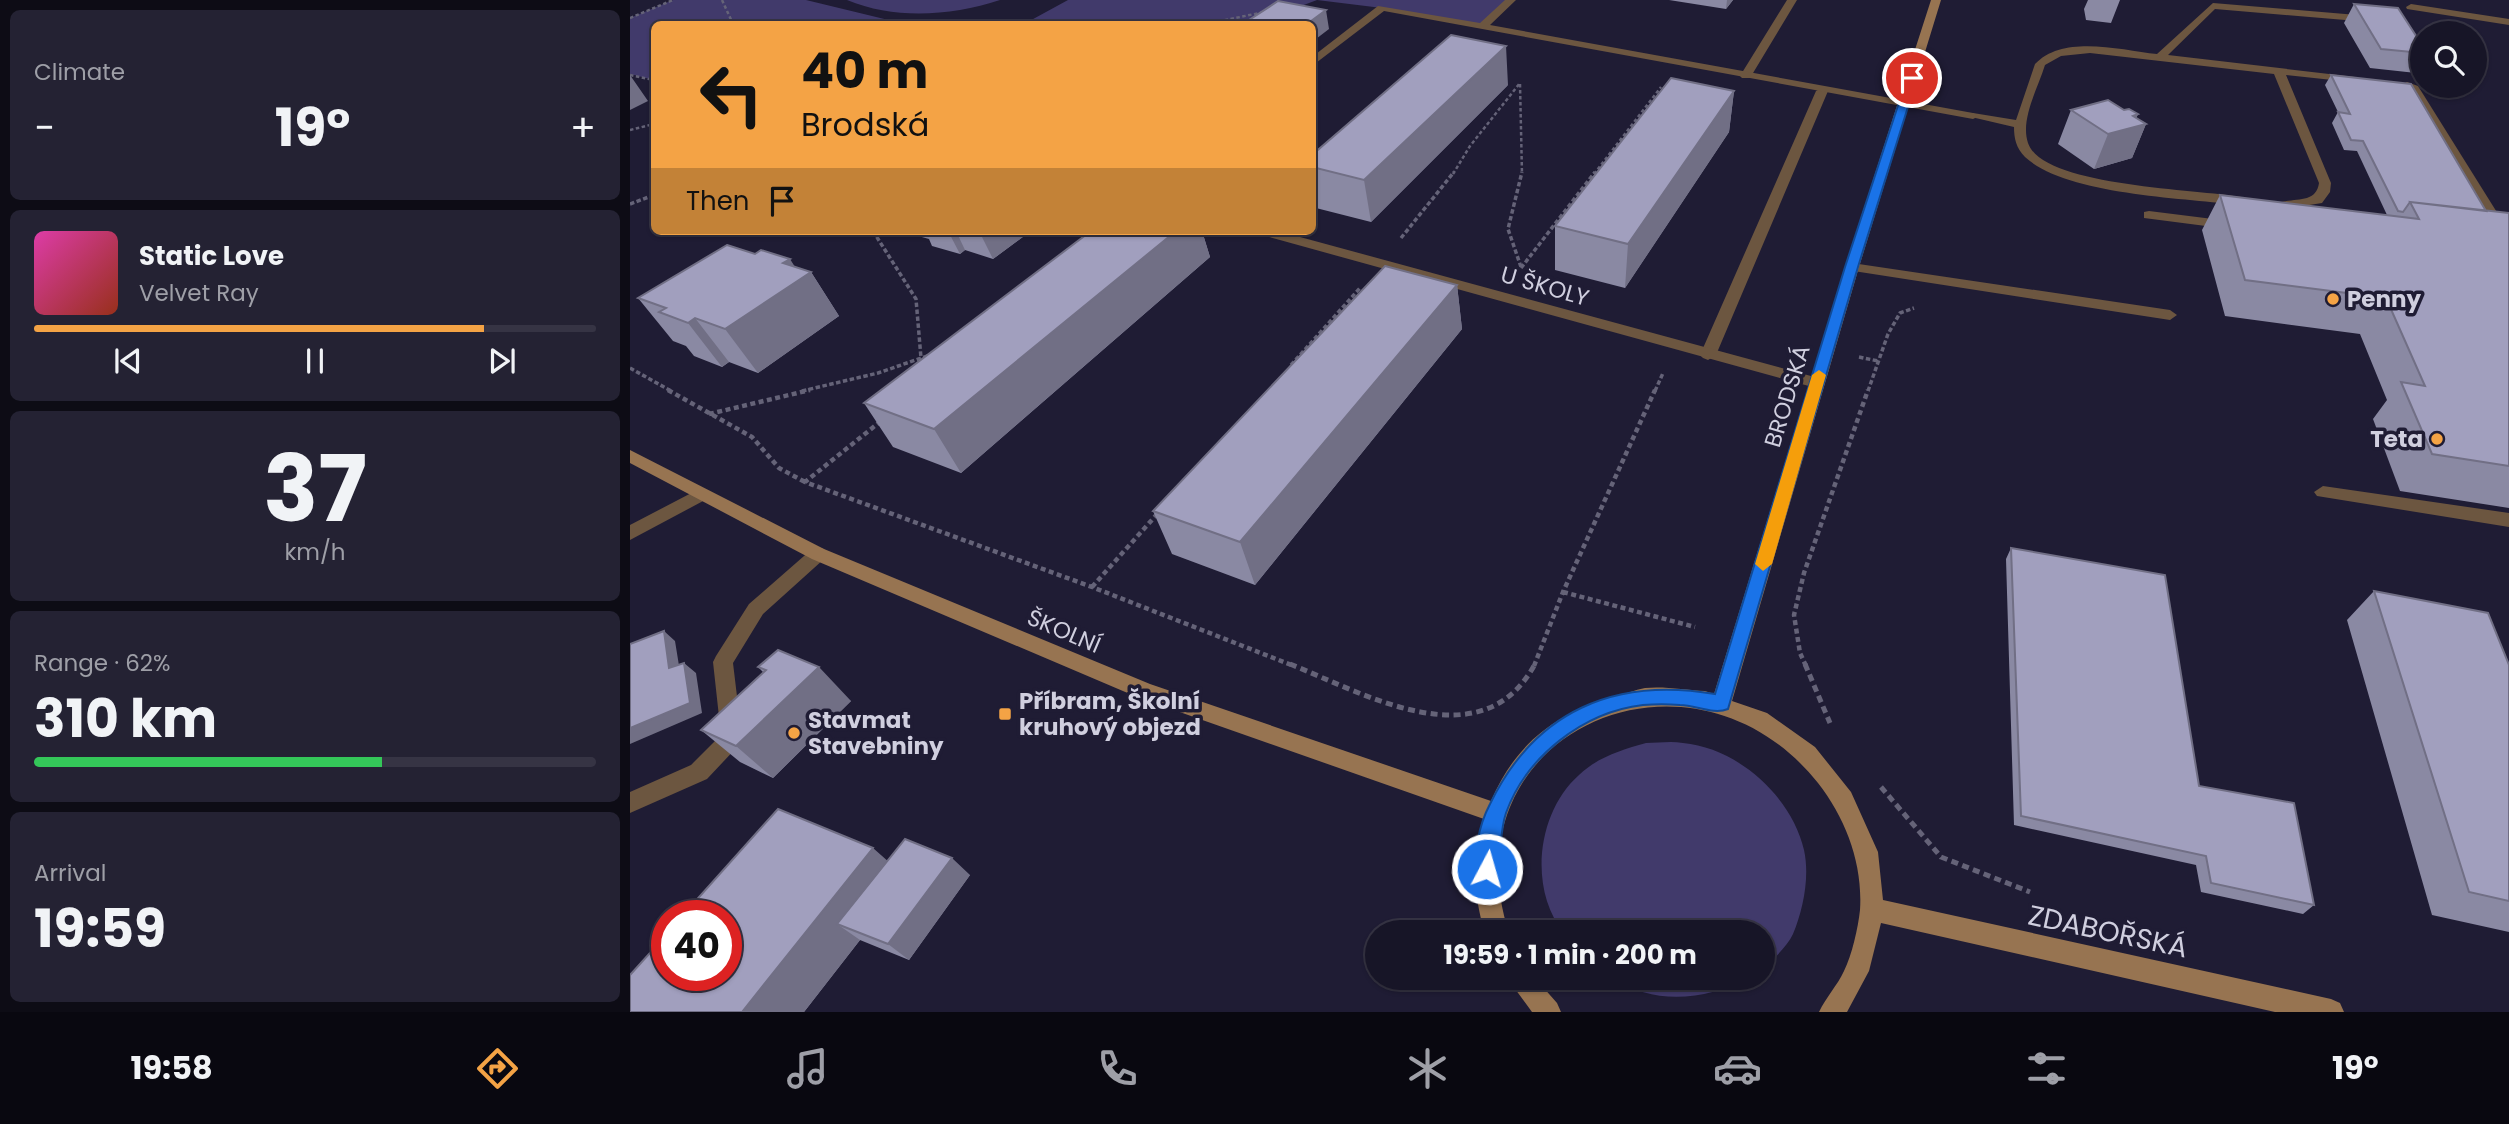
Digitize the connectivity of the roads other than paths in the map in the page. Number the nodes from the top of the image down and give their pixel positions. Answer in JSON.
{"nodes":[{"id":1,"x":1511,"y":0,"type":"edge"},
{"id":2,"x":1792,"y":0,"type":"edge"},
{"id":3,"x":1936,"y":0,"type":"edge"},
{"id":4,"x":2411,"y":7,"type":"dead end"},
{"id":5,"x":2378,"y":20,"type":"edge"},
{"id":6,"x":2509,"y":22,"type":"edge"},
{"id":7,"x":1481,"y":27,"type":"junction"},
{"id":8,"x":2160,"y":58,"type":"junction"},
{"id":9,"x":1316,"y":60,"type":"edge"},
{"id":10,"x":2279,"y":72,"type":"junction"},
{"id":11,"x":1746,"y":76,"type":"junction"},
{"id":12,"x":2359,"y":80,"type":"edge"},
{"id":13,"x":2399,"y":84,"type":"edge"},
{"id":14,"x":1822,"y":91,"type":"junction"},
{"id":15,"x":1904,"y":104,"type":"junction"},
{"id":16,"x":2020,"y":124,"type":"junction"},
{"id":17,"x":2149,"y":215,"type":"dead end"},
{"id":18,"x":2244,"y":227,"type":"edge"},
{"id":19,"x":2503,"y":234,"type":"edge"},
{"id":20,"x":1277,"y":235,"type":"edge"},
{"id":21,"x":1852,"y":267,"type":"junction"},
{"id":22,"x":2170,"y":315,"type":"dead end"},
{"id":23,"x":1708,"y":355,"type":"junction"},
{"id":24,"x":1816,"y":383,"type":"junction"},
{"id":25,"x":630,"y":456,"type":"edge"},
{"id":26,"x":2323,"y":492,"type":"dead end"},
{"id":27,"x":699,"y":495,"type":"junction"},
{"id":28,"x":2509,"y":520,"type":"edge"},
{"id":29,"x":630,"y":533,"type":"edge"},
{"id":30,"x":818,"y":555,"type":"junction"},
{"id":31,"x":1721,"y":704,"type":"junction"},
{"id":32,"x":630,"y":803,"type":"edge"},
{"id":33,"x":1496,"y":813,"type":"junction"},
{"id":34,"x":1871,"y":909,"type":"junction"},
{"id":35,"x":1494,"y":920,"type":"edge"},
{"id":36,"x":1530,"y":990,"type":"edge"},
{"id":37,"x":1548,"y":1012,"type":"edge"},
{"id":38,"x":1832,"y":1012,"type":"edge"},
{"id":39,"x":2330,"y":1012,"type":"edge"}],
"edges":[{"from":1,"to":7,"type":"street"},
{"from":2,"to":11,"type":"street"},
{"from":3,"to":15,"type":"street","name":"BRODSKÁ"},
{"from":4,"to":6,"type":"street"},
{"from":5,"to":8,"type":"street"},
{"from":7,"to":9,"type":"street"},
{"from":7,"to":11,"type":"street"},
{"from":8,"to":10,"type":"street"},
{"from":8,"to":16,"type":"street"},
{"from":10,"to":12,"type":"street"},
{"from":10,"to":16,"type":"street"},
{"from":11,"to":14,"type":"street"},
{"from":13,"to":19,"type":"street"},
{"from":14,"to":15,"type":"street"},
{"from":14,"to":23,"type":"street"},
{"from":15,"to":16,"type":"street"},
{"from":15,"to":21,"type":"street","name":"BRODSKÁ"},
{"from":17,"to":18,"type":"street"},
{"from":20,"to":23,"type":"street","name":"U ŠKOLY"},
{"from":21,"to":22,"type":"street"},
{"from":21,"to":24,"type":"street","name":"BRODSKÁ"},
{"from":23,"to":24,"type":"street","name":"U ŠKOLY"},
{"from":24,"to":31,"type":"street","name":"BRODSKÁ"},
{"from":25,"to":27,"type":"street","name":"ŠKOLNÍ"},
{"from":26,"to":28,"type":"street"},
{"from":27,"to":29,"type":"street"},
{"from":27,"to":30,"type":"street","name":"ŠKOLNÍ"},
{"from":30,"to":32,"type":"street"},
{"from":30,"to":33,"type":"street","name":"ŠKOLNÍ"},
{"from":31,"to":33,"type":"street"},
{"from":31,"to":34,"type":"street"},
{"from":33,"to":35,"type":"street"},
{"from":34,"to":38,"type":"street"},
{"from":34,"to":39,"type":"street","name":"ZDABOŘSKÁ"},
{"from":36,"to":37,"type":"street"}]}
